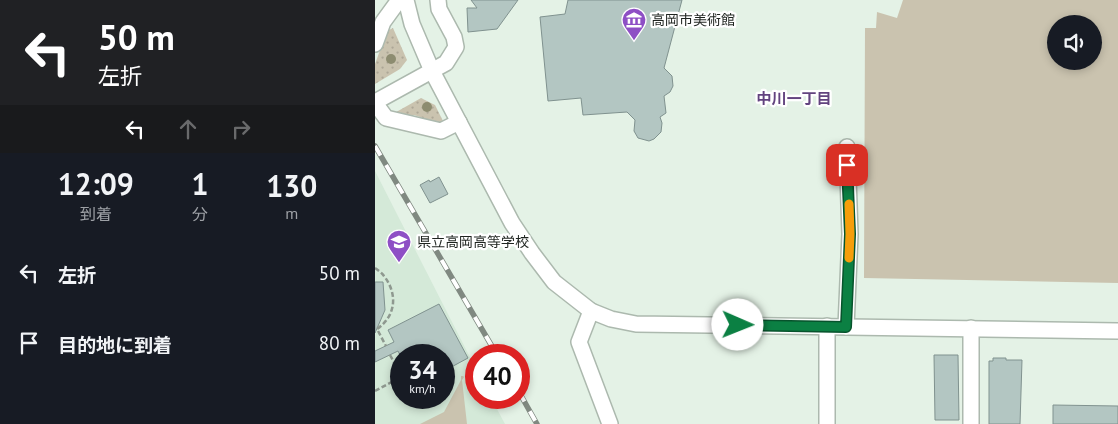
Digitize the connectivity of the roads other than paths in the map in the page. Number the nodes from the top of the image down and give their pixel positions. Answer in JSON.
{"nodes":[{"id":1,"x":399,"y":0,"type":"edge"},
{"id":2,"x":406,"y":0,"type":"edge"},
{"id":3,"x":438,"y":0,"type":"edge"},
{"id":4,"x":375,"y":44,"type":"edge"},
{"id":5,"x":431,"y":71,"type":"junction"},
{"id":6,"x":375,"y":102,"type":"edge"},
{"id":7,"x":459,"y":122,"type":"junction"},
{"id":8,"x":847,"y":147,"type":"dead end"},
{"id":9,"x":591,"y":311,"type":"junction"},
{"id":10,"x":827,"y":326,"type":"junction"},
{"id":11,"x":846,"y":327,"type":"junction"},
{"id":12,"x":971,"y":328,"type":"junction"},
{"id":13,"x":1118,"y":331,"type":"edge"},
{"id":14,"x":611,"y":424,"type":"edge"},
{"id":15,"x":827,"y":424,"type":"edge"},
{"id":16,"x":971,"y":424,"type":"edge"}],
"edges":[{"from":1,"to":4,"type":"street"},
{"from":2,"to":5,"type":"street"},
{"from":3,"to":5,"type":"street"},
{"from":5,"to":6,"type":"street"},
{"from":5,"to":7,"type":"street"},
{"from":6,"to":7,"type":"street"},
{"from":7,"to":9,"type":"street"},
{"from":8,"to":11,"type":"street"},
{"from":9,"to":10,"type":"street"},
{"from":9,"to":14,"type":"street"},
{"from":10,"to":11,"type":"street"},
{"from":10,"to":15,"type":"street"},
{"from":11,"to":12,"type":"street"},
{"from":12,"to":13,"type":"street"},
{"from":12,"to":16,"type":"street"}]}
